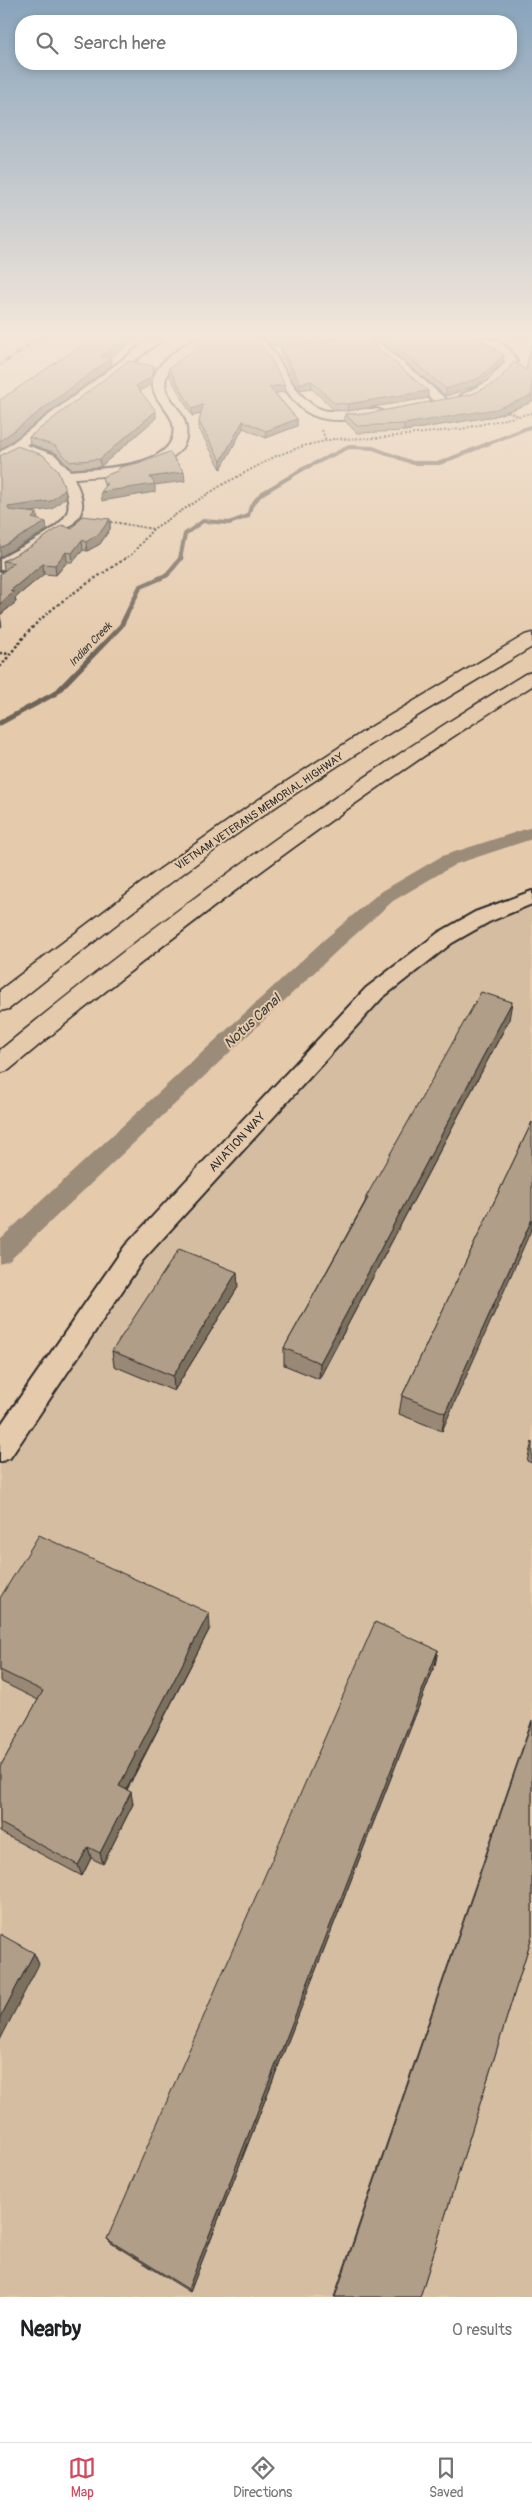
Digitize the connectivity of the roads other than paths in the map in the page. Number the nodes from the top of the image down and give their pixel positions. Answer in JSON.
{"nodes":[{"id":1,"x":176,"y":445,"type":"edge"},
{"id":2,"x":17,"y":446,"type":"joint"},
{"id":3,"x":0,"y":458,"type":"edge"},
{"id":4,"x":67,"y":475,"type":"junction"},
{"id":5,"x":0,"y":566,"type":"edge"},
{"id":6,"x":532,"y":639,"type":"edge"},
{"id":7,"x":532,"y":678,"type":"edge"},
{"id":8,"x":532,"y":897,"type":"edge"},
{"id":9,"x":0,"y":1003,"type":"edge"},
{"id":10,"x":0,"y":1064,"type":"edge"},
{"id":11,"x":0,"y":1449,"type":"edge"}],
"edges":[{"from":1,"to":4,"type":"street"},
{"from":2,"to":3,"type":"street"},
{"from":2,"to":4,"type":"street"},
{"from":4,"to":5,"type":"street"},
{"from":6,"to":9,"type":"highway","name":"VIETNAM VETERANS MEMORIAL HIGHWAY"},
{"from":7,"to":10,"type":"highway"},
{"from":8,"to":11,"type":"street","name":"AVIATION WAY"}]}
